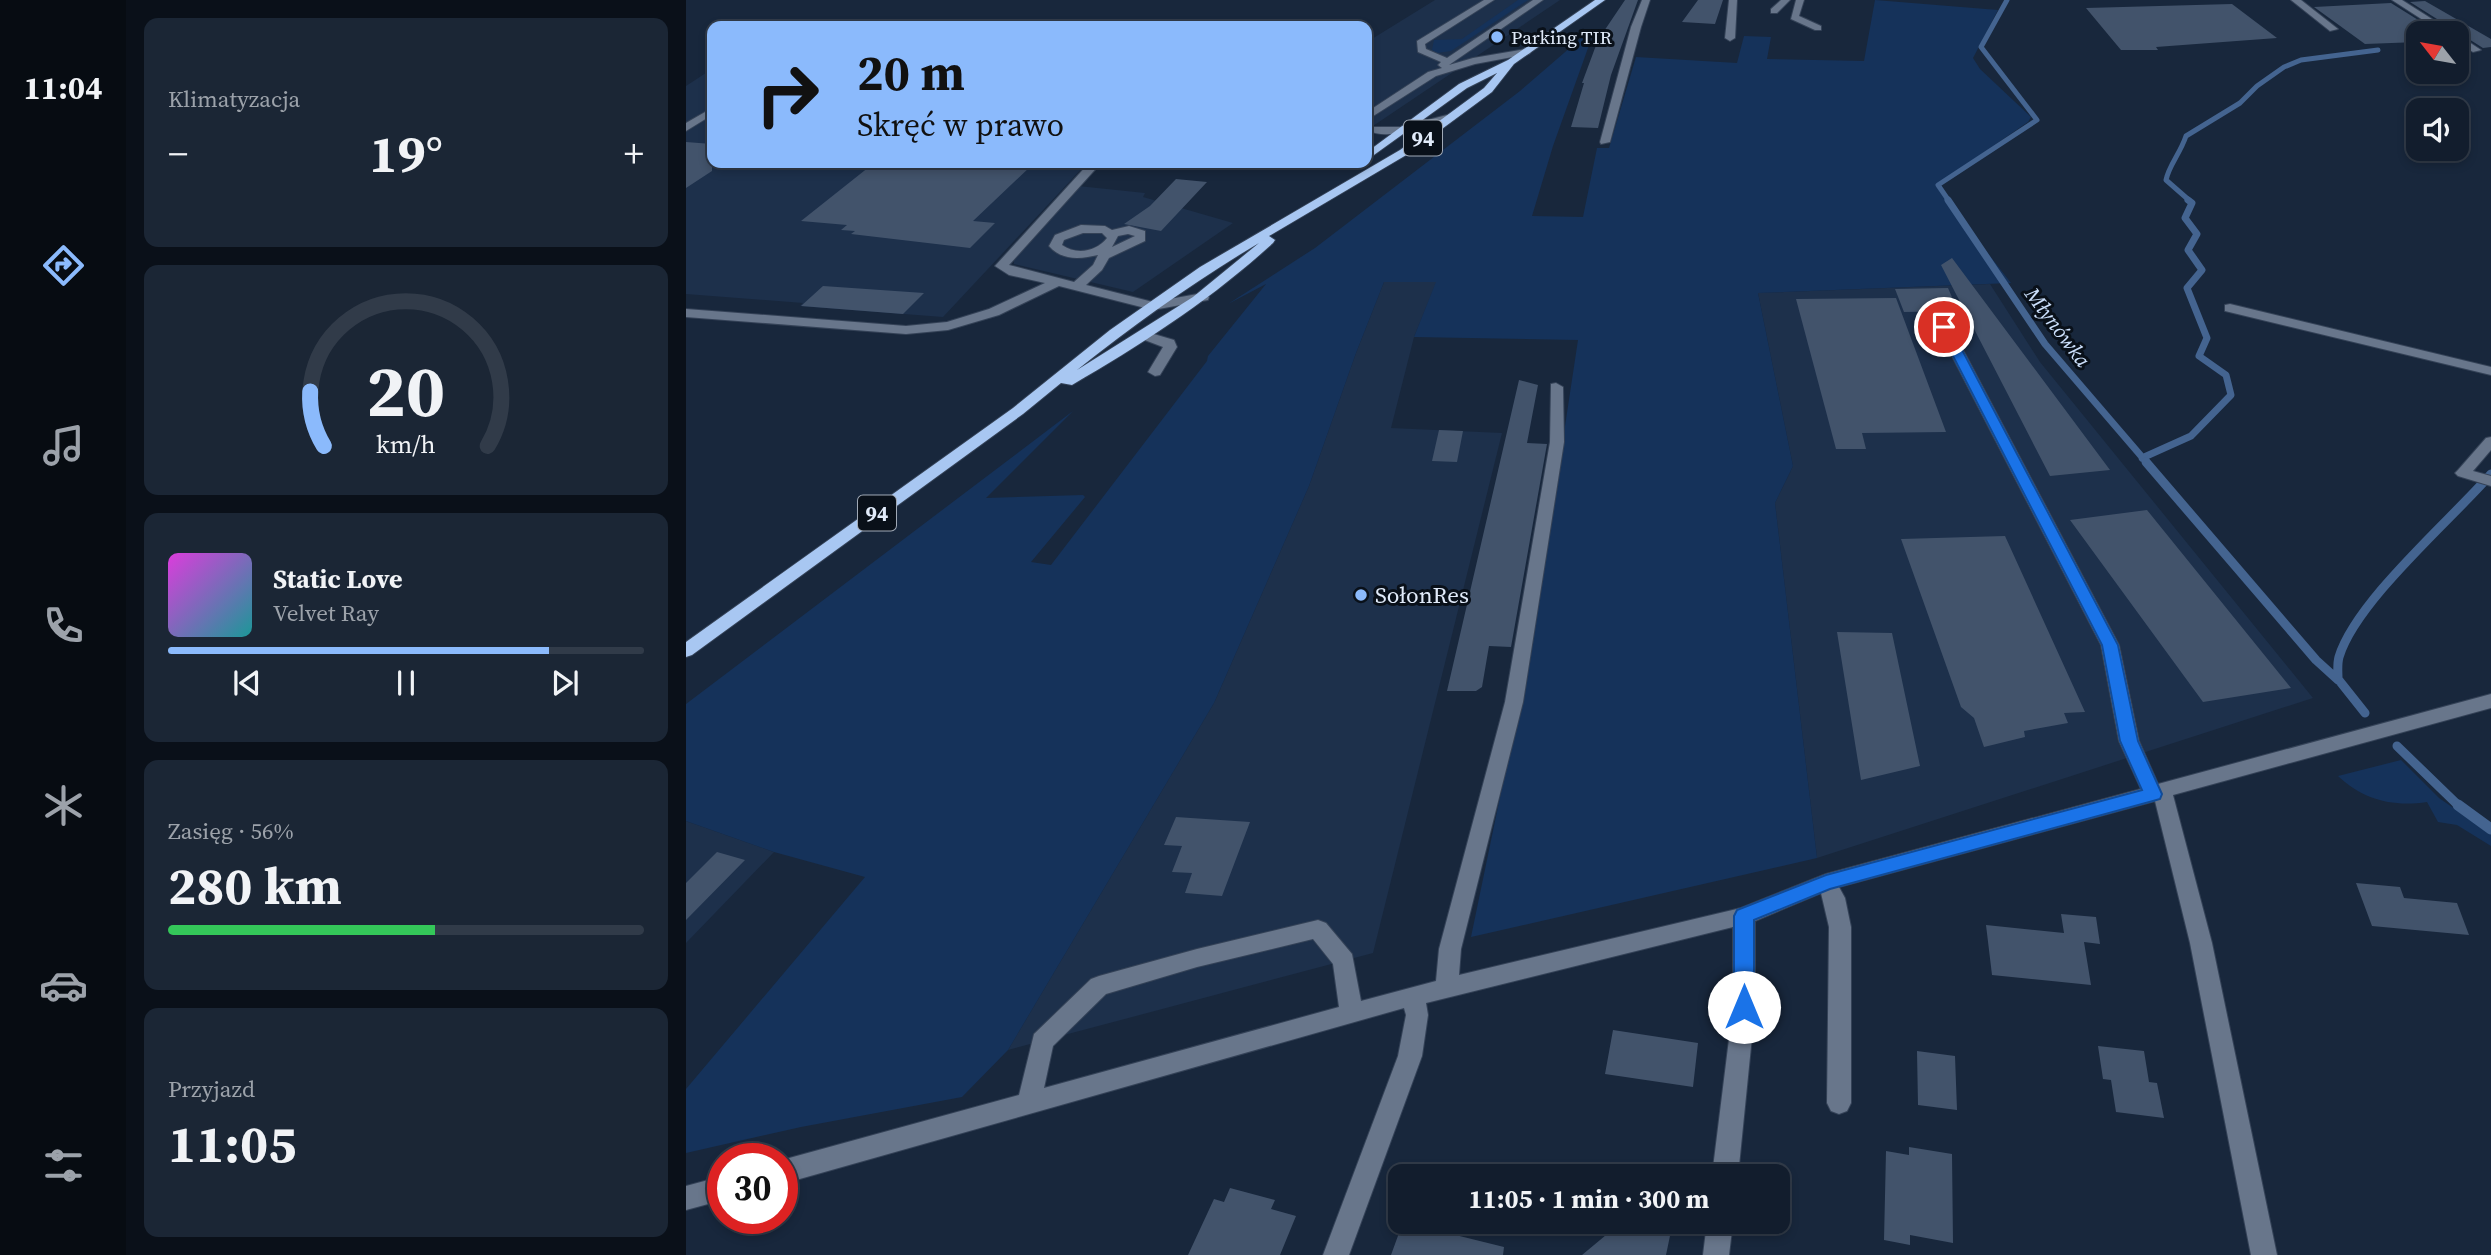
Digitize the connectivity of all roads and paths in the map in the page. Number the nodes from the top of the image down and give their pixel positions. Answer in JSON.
{"nodes":[{"id":1,"x":1490,"y":0,"type":"edge"},
{"id":2,"x":1539,"y":0,"type":"edge"},
{"id":3,"x":1646,"y":0,"type":"edge"},
{"id":4,"x":1733,"y":0,"type":"edge"},
{"id":5,"x":1786,"y":0,"type":"edge"},
{"id":6,"x":1800,"y":0,"type":"edge"},
{"id":7,"x":2295,"y":0,"type":"edge"},
{"id":8,"x":2396,"y":0,"type":"edge"},
{"id":9,"x":1597,"y":1,"type":"edge"},
{"id":10,"x":1774,"y":12,"type":"dead end"},
{"id":11,"x":2430,"y":21,"type":"edge"},
{"id":12,"x":1818,"y":28,"type":"dead end"},
{"id":13,"x":2333,"y":29,"type":"dead end"},
{"id":14,"x":1730,"y":38,"type":"dead end"},
{"id":15,"x":2469,"y":46,"type":"edge"},
{"id":16,"x":2476,"y":50,"type":"dead end"},
{"id":17,"x":1526,"y":51,"type":"junction"},
{"id":18,"x":1448,"y":61,"type":"junction"},
{"id":19,"x":1511,"y":62,"type":"junction"},
{"id":20,"x":1432,"y":74,"type":"junction"},
{"id":21,"x":707,"y":114,"type":"edge"},
{"id":22,"x":1372,"y":114,"type":"edge"},
{"id":23,"x":1451,"y":117,"type":"junction"},
{"id":24,"x":686,"y":128,"type":"edge"},
{"id":25,"x":1372,"y":128,"type":"edge"},
{"id":26,"x":1400,"y":130,"type":"junction"},
{"id":27,"x":1372,"y":133,"type":"edge"},
{"id":28,"x":1605,"y":142,"type":"dead end"},
{"id":29,"x":1378,"y":147,"type":"junction"},
{"id":30,"x":1372,"y":152,"type":"edge"},
{"id":31,"x":1090,"y":168,"type":"edge"},
{"id":32,"x":1355,"y":168,"type":"edge"},
{"id":33,"x":1322,"y":198,"type":"junction"},
{"id":34,"x":1290,"y":221,"type":"junction"},
{"id":35,"x":1111,"y":234,"type":"dead end"},
{"id":36,"x":1058,"y":282,"type":"junction"},
{"id":37,"x":1076,"y":287,"type":"junction"},
{"id":38,"x":1203,"y":297,"type":"junction"},
{"id":39,"x":1153,"y":306,"type":"junction"},
{"id":40,"x":2230,"y":308,"type":"dead end"},
{"id":41,"x":686,"y":313,"type":"edge"},
{"id":42,"x":1944,"y":327,"type":"dead end"},
{"id":43,"x":1146,"y":336,"type":"junction"},
{"id":44,"x":2491,"y":370,"type":"edge"},
{"id":45,"x":1155,"y":372,"type":"dead end"},
{"id":46,"x":1556,"y":387,"type":"dead end"},
{"id":47,"x":1018,"y":411,"type":"junction"},
{"id":48,"x":2491,"y":441,"type":"edge"},
{"id":49,"x":2491,"y":481,"type":"edge"},
{"id":50,"x":686,"y":651,"type":"edge"},
{"id":51,"x":2491,"y":701,"type":"edge"},
{"id":52,"x":2158,"y":793,"type":"junction"},
{"id":53,"x":1826,"y":882,"type":"junction"},
{"id":54,"x":1744,"y":916,"type":"junction"},
{"id":55,"x":1447,"y":988,"type":"junction"},
{"id":56,"x":1413,"y":996,"type":"junction"},
{"id":57,"x":1351,"y":1013,"type":"junction"},
{"id":58,"x":1839,"y":1102,"type":"dead end"},
{"id":59,"x":1029,"y":1103,"type":"junction"},
{"id":60,"x":1726,"y":1164,"type":"edge"},
{"id":61,"x":798,"y":1168,"type":"edge"},
{"id":62,"x":707,"y":1192,"type":"edge"},
{"id":63,"x":686,"y":1198,"type":"edge"},
{"id":64,"x":1719,"y":1234,"type":"edge"},
{"id":65,"x":1336,"y":1255,"type":"edge"},
{"id":66,"x":1716,"y":1255,"type":"edge"},
{"id":67,"x":2264,"y":1255,"type":"edge"}],
"edges":[{"from":1,"to":18,"type":"street"},
{"from":2,"to":18,"type":"street"},
{"from":3,"to":28,"type":"street"},
{"from":4,"to":14,"type":"street"},
{"from":5,"to":10,"type":"street"},
{"from":6,"to":12,"type":"street"},
{"from":7,"to":13,"type":"street"},
{"from":8,"to":11,"type":"street"},
{"from":9,"to":17,"type":"main road","number":"94"},
{"from":15,"to":16,"type":"street"},
{"from":17,"to":19,"type":"main road","number":"94"},
{"from":17,"to":20,"type":"street"},
{"from":18,"to":20,"type":"street"},
{"from":19,"to":23,"type":"main road","number":"94"},
{"from":19,"to":26,"type":"main road","number":"94"},
{"from":20,"to":22,"type":"street"},
{"from":21,"to":24,"type":"street"},
{"from":23,"to":26,"type":"street"},
{"from":23,"to":33,"type":"main road","number":"94"},
{"from":25,"to":26,"type":"street"},
{"from":26,"to":29,"type":"main road","number":"94"},
{"from":27,"to":29,"type":"street"},
{"from":29,"to":30,"type":"main road","number":"94"},
{"from":31,"to":36,"type":"street"},
{"from":32,"to":33,"type":"main road","number":"94"},
{"from":33,"to":34,"type":"main road","number":"94"},
{"from":34,"to":38,"type":"main road","number":"94"},
{"from":34,"to":39,"type":"main road","number":"94"},
{"from":35,"to":37,"type":"street"},
{"from":36,"to":37,"type":"street"},
{"from":36,"to":41,"type":"street"},
{"from":37,"to":39,"type":"street"},
{"from":38,"to":39,"type":"street"},
{"from":38,"to":43,"type":"main road","number":"94"},
{"from":39,"to":47,"type":"main road","number":"94"},
{"from":40,"to":44,"type":"street"},
{"from":42,"to":52,"type":"street"},
{"from":43,"to":45,"type":"street"},
{"from":43,"to":47,"type":"main road","number":"94"},
{"from":46,"to":55,"type":"street"},
{"from":47,"to":50,"type":"main road","number":"94"},
{"from":48,"to":49,"type":"street"},
{"from":51,"to":52,"type":"street"},
{"from":52,"to":53,"type":"street"},
{"from":52,"to":67,"type":"street"},
{"from":53,"to":54,"type":"street"},
{"from":53,"to":58,"type":"street"},
{"from":54,"to":55,"type":"street"},
{"from":54,"to":60,"type":"street"},
{"from":55,"to":56,"type":"street"},
{"from":56,"to":57,"type":"street"},
{"from":56,"to":65,"type":"street"},
{"from":57,"to":59,"type":"street"},
{"from":57,"to":59,"type":"street"},
{"from":59,"to":61,"type":"street"},
{"from":62,"to":63,"type":"street"},
{"from":64,"to":66,"type":"street"}]}
